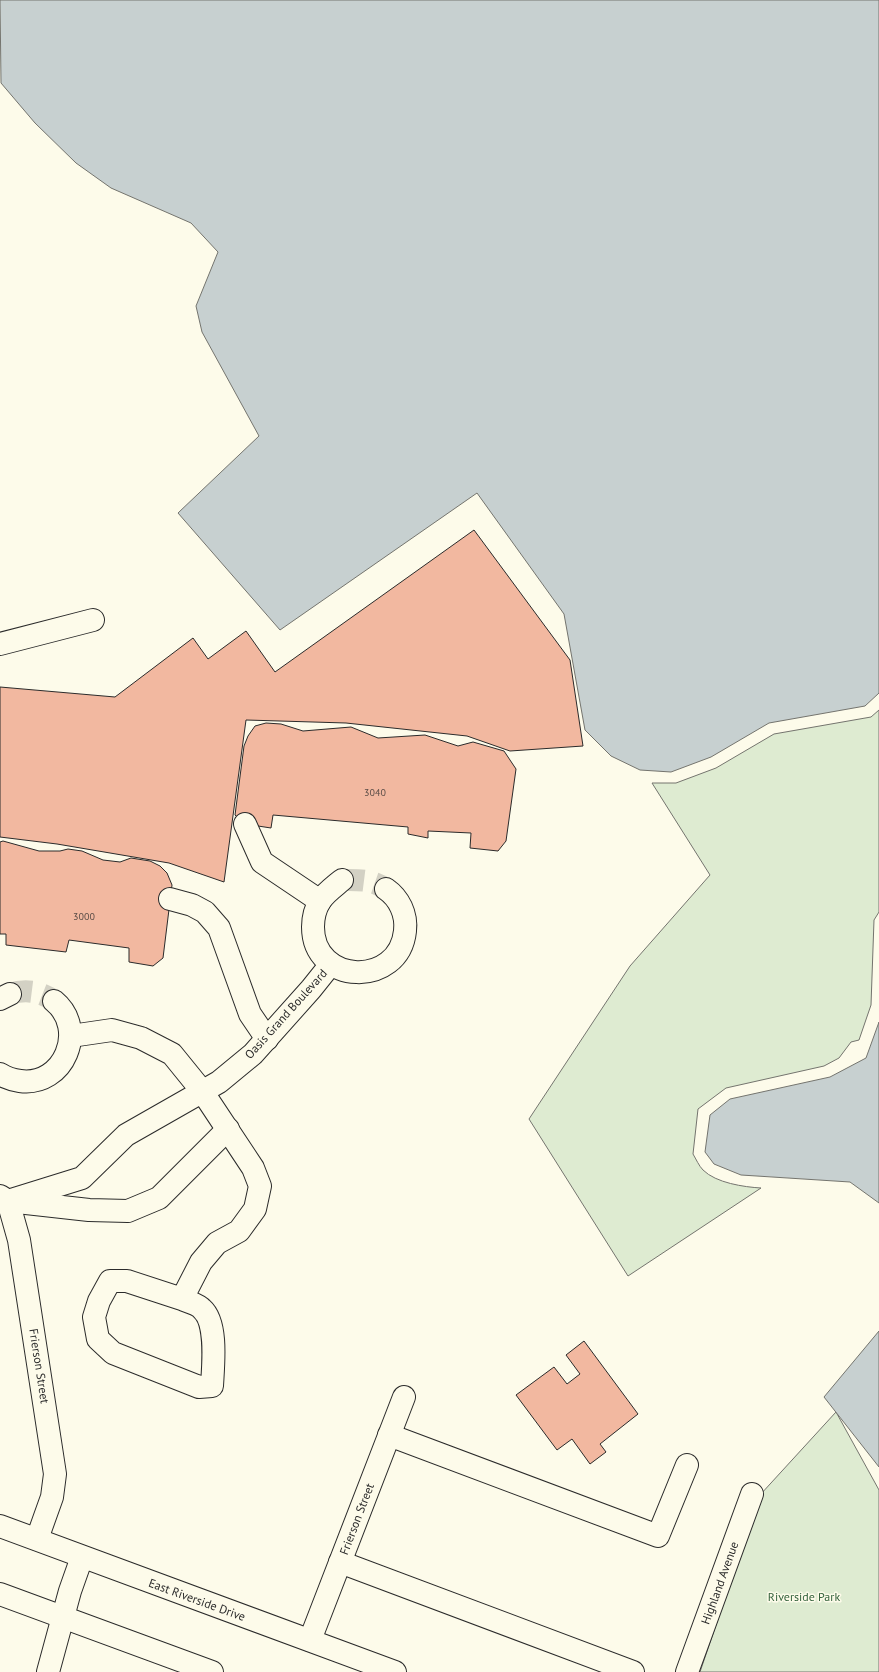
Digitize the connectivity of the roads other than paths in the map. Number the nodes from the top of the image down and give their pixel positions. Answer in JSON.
{"nodes":[{"id":1,"x":93,"y":620,"type":"dead end"},
{"id":2,"x":0,"y":644,"type":"edge"},
{"id":3,"x":245,"y":824,"type":"dead end"},
{"id":4,"x":342,"y":880,"type":"dead end"},
{"id":5,"x":386,"y":889,"type":"tunnel mouth"},
{"id":6,"x":170,"y":899,"type":"dead end"},
{"id":7,"x":320,"y":901,"type":"junction"},
{"id":8,"x":331,"y":964,"type":"junction"},
{"id":9,"x":54,"y":1001,"type":"tunnel mouth"},
{"id":10,"x":71,"y":1036,"type":"junction"},
{"id":11,"x":267,"y":1039,"type":"junction"},
{"id":12,"x":0,"y":1074,"type":"edge"},
{"id":13,"x":202,"y":1091,"type":"junction"},
{"id":14,"x":228,"y":1129,"type":"junction"},
{"id":15,"x":4,"y":1199,"type":"edge"},
{"id":16,"x":182,"y":1299,"type":"junction"},
{"id":17,"x":404,"y":1397,"type":"dead end"},
{"id":18,"x":389,"y":1435,"type":"junction"},
{"id":19,"x":686,"y":1465,"type":"dead end"},
{"id":20,"x":752,"y":1494,"type":"dead end"},
{"id":21,"x":0,"y":1526,"type":"edge"},
{"id":22,"x":37,"y":1539,"type":"junction"},
{"id":23,"x":82,"y":1557,"type":"junction"},
{"id":24,"x":340,"y":1562,"type":"junction"},
{"id":25,"x":0,"y":1594,"type":"edge"},
{"id":26,"x":64,"y":1617,"type":"junction"},
{"id":27,"x":310,"y":1640,"type":"junction"},
{"id":28,"x":357,"y":1666,"type":"edge"},
{"id":29,"x":48,"y":1672,"type":"edge"},
{"id":30,"x":212,"y":1672,"type":"edge"},
{"id":31,"x":395,"y":1672,"type":"edge"},
{"id":32,"x":633,"y":1672,"type":"edge"},
{"id":33,"x":687,"y":1672,"type":"edge"}],
"edges":[{"from":1,"to":2,"type":"street"},
{"from":3,"to":7,"type":"street"},
{"from":4,"to":7,"type":"street","name":"Oasis Grand Boulevard"},
{"from":5,"to":8,"type":"street","name":"Oasis Grand Boulevard"},
{"from":6,"to":11,"type":"street"},
{"from":7,"to":8,"type":"street","name":"Oasis Grand Boulevard"},
{"from":8,"to":11,"type":"street","name":"Oasis Grand Boulevard"},
{"from":9,"to":10,"type":"street"},
{"from":10,"to":12,"type":"street"},
{"from":10,"to":13,"type":"street"},
{"from":11,"to":13,"type":"street","name":"Oasis Grand Boulevard"},
{"from":13,"to":14,"type":"street"},
{"from":13,"to":15,"type":"street","name":"Oasis Grand Boulevard"},
{"from":14,"to":15,"type":"street"},
{"from":14,"to":16,"type":"street"},
{"from":15,"to":22,"type":"street","name":"Frierson Street"},
{"from":16,"to":16,"type":"street"},
{"from":17,"to":18,"type":"street","name":"Frierson Street"},
{"from":18,"to":19,"type":"street"},
{"from":18,"to":24,"type":"street","name":"Frierson Street"},
{"from":20,"to":33,"type":"street","name":"Highland Avenue"},
{"from":21,"to":22,"type":"street","name":"East Riverside Drive"},
{"from":22,"to":23,"type":"street","name":"East Riverside Drive"},
{"from":23,"to":26,"type":"street"},
{"from":23,"to":27,"type":"street","name":"East Riverside Drive"},
{"from":24,"to":27,"type":"street","name":"Frierson Street"},
{"from":24,"to":32,"type":"street"},
{"from":25,"to":26,"type":"street"},
{"from":26,"to":29,"type":"street"},
{"from":26,"to":30,"type":"street"},
{"from":27,"to":28,"type":"street","name":"East Riverside Drive"},
{"from":28,"to":31,"type":"street","name":"East Riverside Drive"}]}
